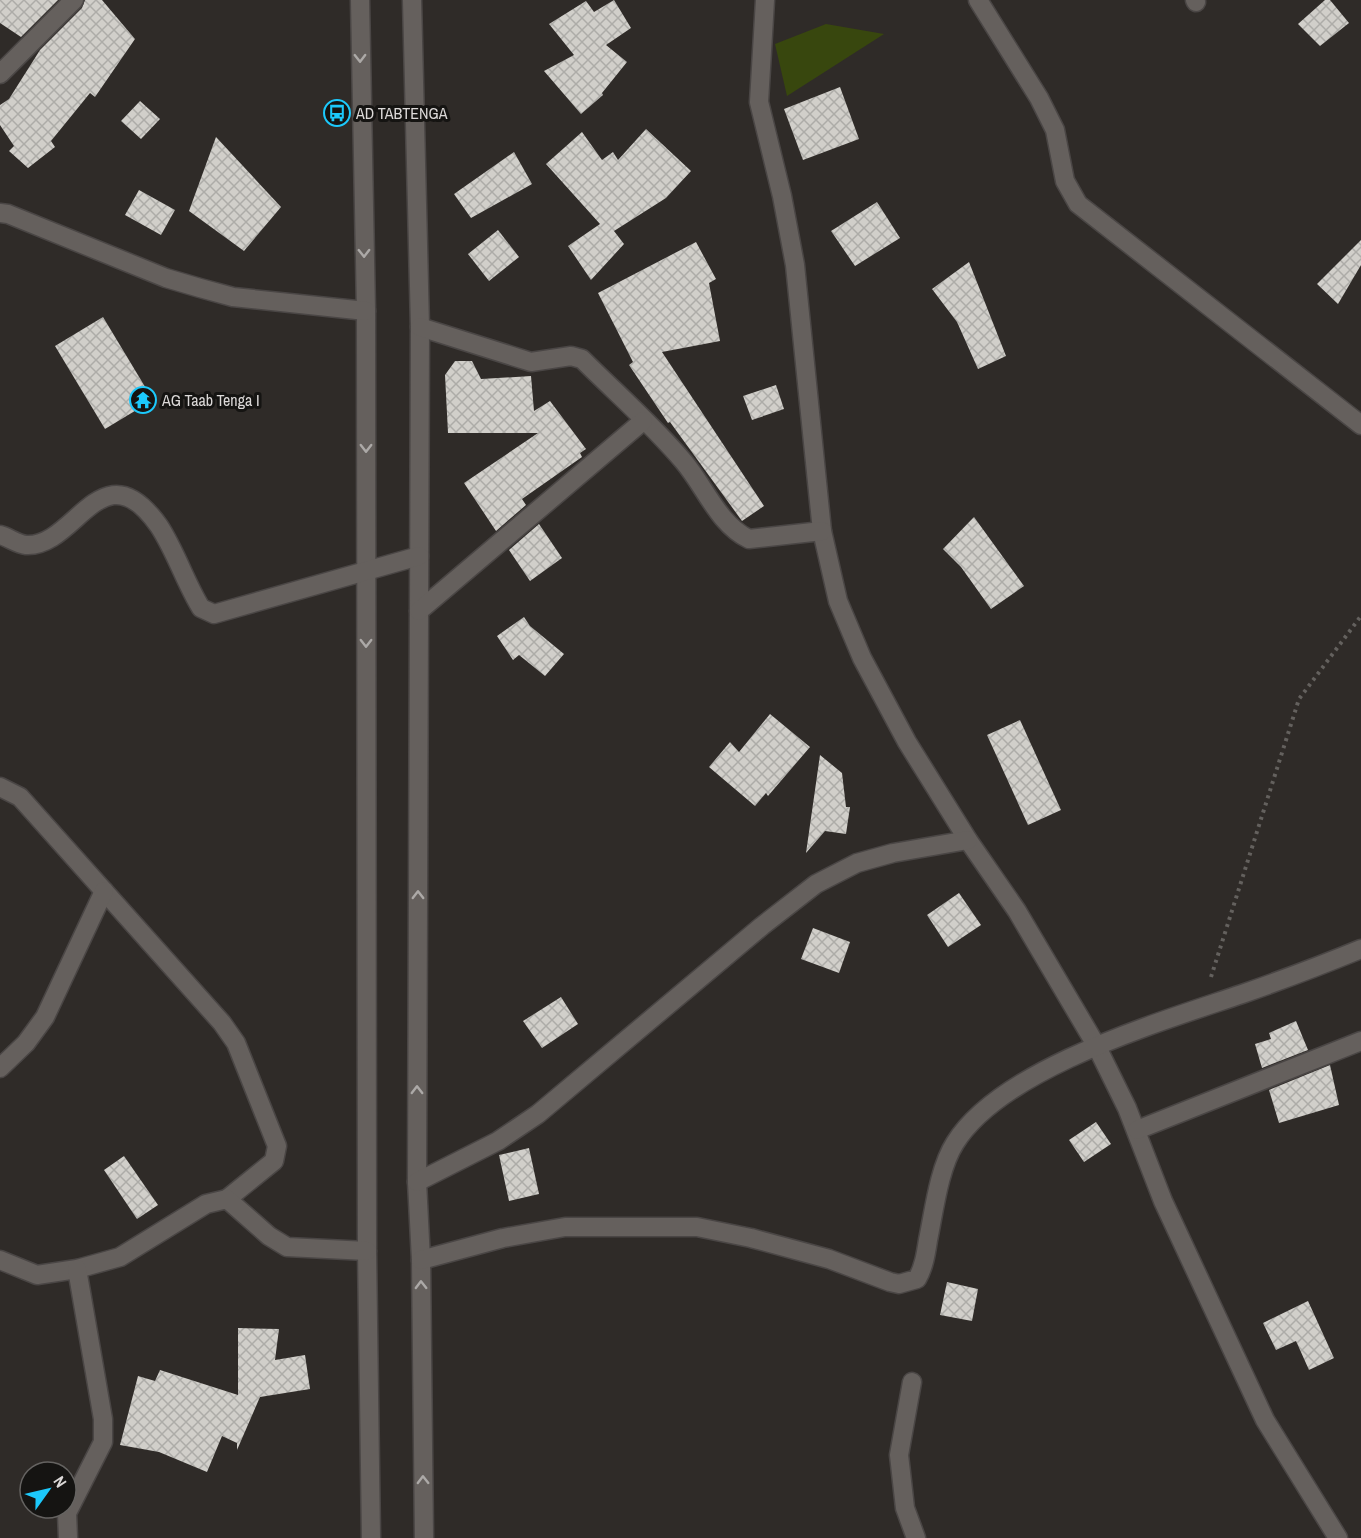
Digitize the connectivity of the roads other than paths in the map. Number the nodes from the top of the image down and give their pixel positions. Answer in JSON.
{"nodes":[{"id":1,"x":74,"y":0,"type":"edge"},
{"id":2,"x":360,"y":0,"type":"edge"},
{"id":3,"x":412,"y":0,"type":"edge"},
{"id":4,"x":765,"y":0,"type":"edge"},
{"id":5,"x":978,"y":0,"type":"edge"},
{"id":6,"x":0,"y":74,"type":"edge"},
{"id":7,"x":0,"y":213,"type":"edge"},
{"id":8,"x":366,"y":311,"type":"junction"},
{"id":9,"x":420,"y":327,"type":"junction"},
{"id":10,"x":643,"y":421,"type":"junction"},
{"id":11,"x":1361,"y":425,"type":"edge"},
{"id":12,"x":822,"y":531,"type":"junction"},
{"id":13,"x":0,"y":535,"type":"edge"},
{"id":14,"x":419,"y":556,"type":"junction"},
{"id":15,"x":366,"y":571,"type":"junction"},
{"id":16,"x":418,"y":611,"type":"junction"},
{"id":17,"x":0,"y":787,"type":"edge"},
{"id":18,"x":968,"y":840,"type":"junction"},
{"id":19,"x":104,"y":891,"type":"junction"},
{"id":20,"x":1361,"y":949,"type":"edge"},
{"id":21,"x":1361,"y":1041,"type":"edge"},
{"id":22,"x":1096,"y":1045,"type":"junction"},
{"id":23,"x":0,"y":1068,"type":"edge"},
{"id":24,"x":1137,"y":1130,"type":"junction"},
{"id":25,"x":417,"y":1182,"type":"junction"},
{"id":26,"x":227,"y":1200,"type":"junction"},
{"id":27,"x":367,"y":1251,"type":"junction"},
{"id":28,"x":0,"y":1260,"type":"edge"},
{"id":29,"x":421,"y":1260,"type":"junction"},
{"id":30,"x":77,"y":1269,"type":"junction"},
{"id":31,"x":912,"y":1382,"type":"dead end"},
{"id":32,"x":68,"y":1538,"type":"edge"},
{"id":33,"x":371,"y":1538,"type":"edge"},
{"id":34,"x":424,"y":1538,"type":"edge"},
{"id":35,"x":916,"y":1538,"type":"edge"},
{"id":36,"x":1338,"y":1538,"type":"edge"}],
"edges":[{"from":1,"to":6,"type":"street"},
{"from":2,"to":8,"type":"street","one_way":true},
{"from":3,"to":9,"type":"street"},
{"from":4,"to":12,"type":"street"},
{"from":5,"to":11,"type":"street"},
{"from":7,"to":8,"type":"street"},
{"from":8,"to":15,"type":"street","one_way":true},
{"from":9,"to":10,"type":"street"},
{"from":9,"to":14,"type":"street"},
{"from":10,"to":12,"type":"street"},
{"from":10,"to":16,"type":"street"},
{"from":12,"to":18,"type":"street"},
{"from":13,"to":15,"type":"street"},
{"from":14,"to":15,"type":"street"},
{"from":14,"to":16,"type":"street"},
{"from":15,"to":27,"type":"street","one_way":true},
{"from":25,"to":16,"type":"street","one_way":true},
{"from":17,"to":19,"type":"street"},
{"from":18,"to":22,"type":"street"},
{"from":18,"to":25,"type":"street"},
{"from":19,"to":23,"type":"street"},
{"from":19,"to":26,"type":"street"},
{"from":20,"to":22,"type":"street"},
{"from":21,"to":24,"type":"street"},
{"from":22,"to":24,"type":"street"},
{"from":22,"to":29,"type":"street"},
{"from":24,"to":36,"type":"street"},
{"from":25,"to":29,"type":"street"},
{"from":26,"to":27,"type":"street"},
{"from":26,"to":30,"type":"street"},
{"from":27,"to":33,"type":"street"},
{"from":28,"to":30,"type":"street"},
{"from":34,"to":29,"type":"street","one_way":true},
{"from":30,"to":32,"type":"street"},
{"from":31,"to":35,"type":"street"}]}
